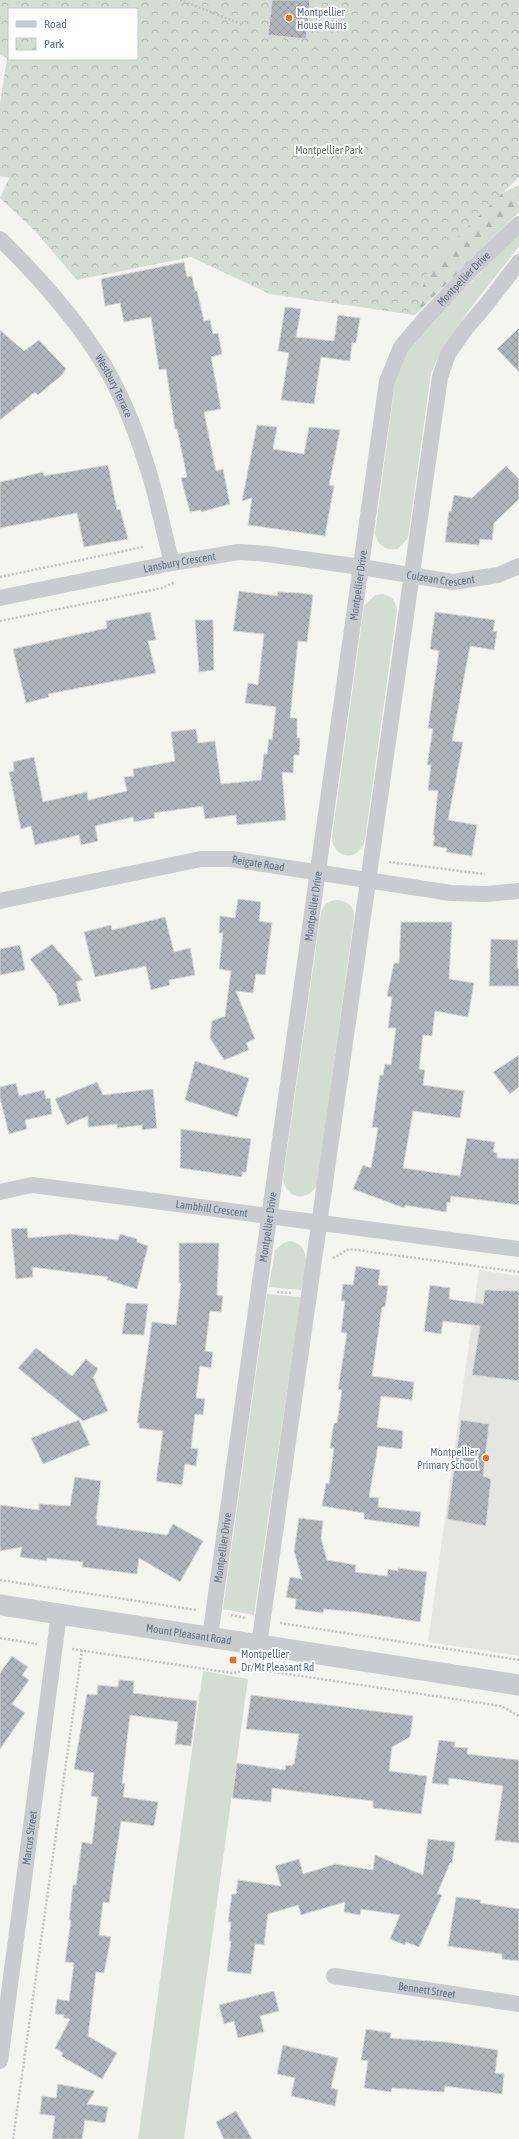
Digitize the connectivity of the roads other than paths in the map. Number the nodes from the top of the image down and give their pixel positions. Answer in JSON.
{"nodes":[{"id":1,"x":519,"y":224,"type":"edge"},
{"id":2,"x":0,"y":239,"type":"edge"},
{"id":3,"x":519,"y":262,"type":"edge"},
{"id":4,"x":172,"y":563,"type":"junction"},
{"id":5,"x":519,"y":566,"type":"edge"},
{"id":6,"x":361,"y":567,"type":"junction"},
{"id":7,"x":412,"y":575,"type":"junction"},
{"id":8,"x":0,"y":598,"type":"edge"},
{"id":9,"x":318,"y":871,"type":"junction"},
{"id":10,"x":368,"y":874,"type":"junction"},
{"id":11,"x":519,"y":891,"type":"edge"},
{"id":12,"x":0,"y":901,"type":"edge"},
{"id":13,"x":0,"y":1192,"type":"edge"},
{"id":14,"x":270,"y":1215,"type":"junction"},
{"id":15,"x":319,"y":1223,"type":"junction"},
{"id":16,"x":519,"y":1249,"type":"edge"},
{"id":17,"x":0,"y":1605,"type":"edge"},
{"id":18,"x":58,"y":1614,"type":"junction"},
{"id":19,"x":202,"y":1636,"type":"junction"},
{"id":20,"x":259,"y":1645,"type":"junction"},
{"id":21,"x":519,"y":1685,"type":"edge"},
{"id":22,"x":334,"y":1976,"type":"dead end"},
{"id":23,"x":519,"y":2004,"type":"edge"},
{"id":24,"x":0,"y":2061,"type":"edge"}],
"edges":[{"from":1,"to":6,"type":"street","name":"Montpellier Drive"},
{"from":2,"to":4,"type":"street","name":"Westbury Terrace"},
{"from":3,"to":7,"type":"street"},
{"from":4,"to":6,"type":"street","name":"Lansbury Crescent"},
{"from":4,"to":8,"type":"street","name":"Lansbury Crescent"},
{"from":5,"to":7,"type":"street","name":"Culzean Crescent"},
{"from":6,"to":7,"type":"street","name":"Culzean Crescent"},
{"from":6,"to":9,"type":"street","name":"Montpellier Drive"},
{"from":7,"to":10,"type":"street"},
{"from":9,"to":10,"type":"street","name":"Reigate Road"},
{"from":9,"to":12,"type":"street","name":"Reigate Road"},
{"from":9,"to":14,"type":"street","name":"Montpellier Drive"},
{"from":10,"to":11,"type":"street","name":"Reigate Road"},
{"from":10,"to":15,"type":"street"},
{"from":13,"to":14,"type":"street","name":"Lambhill Crescent"},
{"from":14,"to":15,"type":"street","name":"Lambhill Crescent"},
{"from":14,"to":19,"type":"street","name":"Montpellier Drive"},
{"from":15,"to":16,"type":"street","name":"Lambhill Crescent"},
{"from":15,"to":20,"type":"street"},
{"from":17,"to":18,"type":"street","name":"Mount Pleasant Road"},
{"from":18,"to":19,"type":"street","name":"Mount Pleasant Road"},
{"from":18,"to":24,"type":"street","name":"Marcus Street"},
{"from":19,"to":20,"type":"street","name":"Mount Pleasant Road"},
{"from":20,"to":21,"type":"street","name":"Mount Pleasant Road"},
{"from":22,"to":23,"type":"street","name":"Bennett Street"}]}
